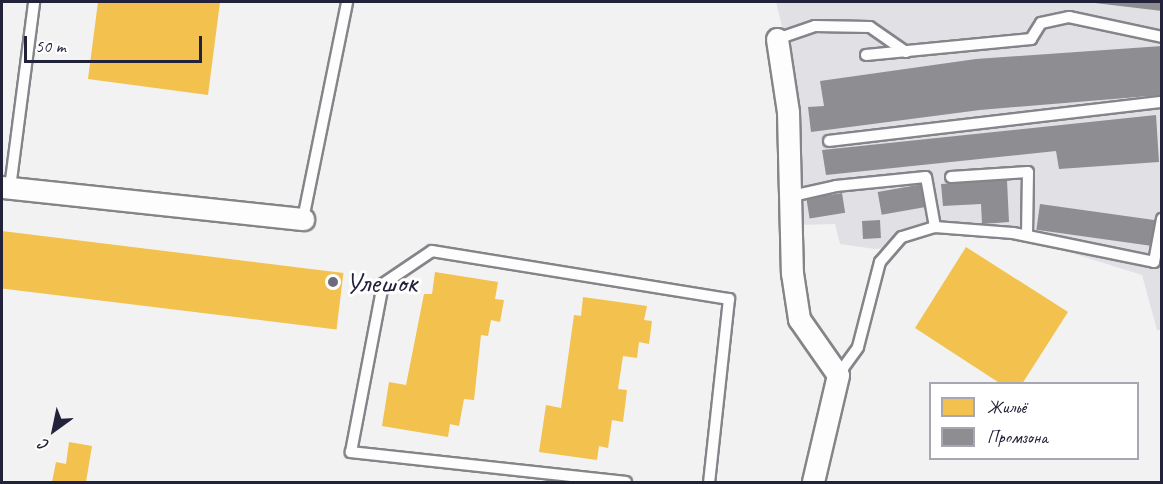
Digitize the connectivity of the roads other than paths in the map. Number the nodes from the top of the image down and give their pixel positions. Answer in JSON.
{"nodes":[{"id":1,"x":34,"y":2,"type":"edge"},
{"id":2,"x":347,"y":2,"type":"edge"},
{"id":3,"x":1161,"y":37,"type":"edge"},
{"id":4,"x":777,"y":39,"type":"joint"},
{"id":5,"x":906,"y":52,"type":"junction"},
{"id":6,"x":866,"y":55,"type":"dead end"},
{"id":7,"x":1161,"y":102,"type":"edge"},
{"id":8,"x":829,"y":141,"type":"dead end"},
{"id":9,"x":951,"y":177,"type":"dead end"},
{"id":10,"x":6,"y":187,"type":"edge"},
{"id":11,"x":792,"y":196,"type":"junction"},
{"id":12,"x":303,"y":219,"type":"joint"},
{"id":13,"x":1161,"y":219,"type":"edge"},
{"id":14,"x":934,"y":227,"type":"junction"},
{"id":15,"x":1027,"y":234,"type":"junction"},
{"id":16,"x":838,"y":375,"type":"junction"},
{"id":17,"x":626,"y":483,"type":"edge"},
{"id":18,"x":709,"y":483,"type":"edge"},
{"id":19,"x":813,"y":483,"type":"edge"}],
"edges":[{"from":1,"to":10,"type":"lane"},
{"from":2,"to":12,"type":"lane"},
{"from":3,"to":5,"type":"lane"},
{"from":4,"to":5,"type":"lane"},
{"from":4,"to":11,"type":"street"},
{"from":5,"to":6,"type":"lane"},
{"from":7,"to":8,"type":"lane"},
{"from":9,"to":15,"type":"lane"},
{"from":10,"to":12,"type":"street"},
{"from":11,"to":14,"type":"lane"},
{"from":11,"to":16,"type":"street"},
{"from":13,"to":15,"type":"lane"},
{"from":14,"to":15,"type":"lane"},
{"from":14,"to":16,"type":"lane"},
{"from":16,"to":19,"type":"street"},
{"from":17,"to":18,"type":"lane"}]}
